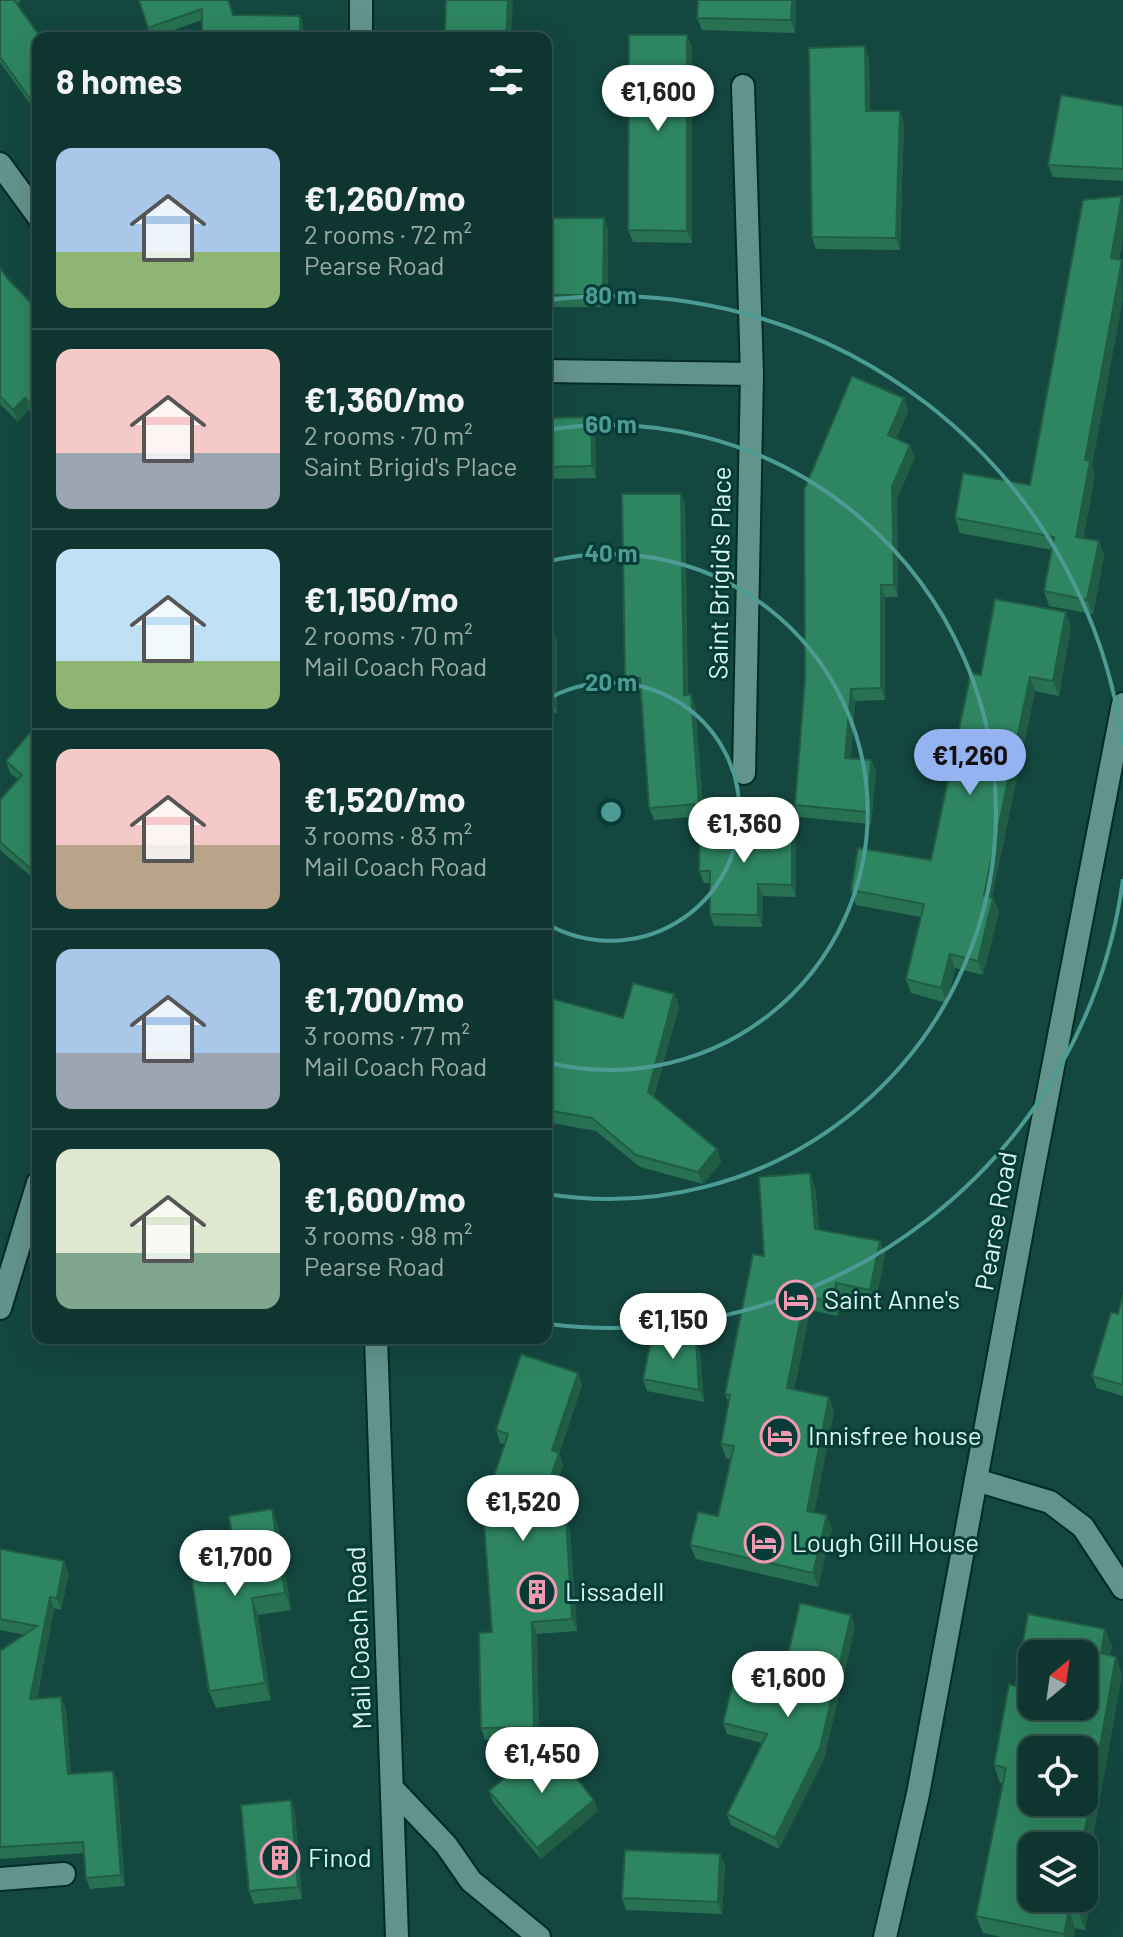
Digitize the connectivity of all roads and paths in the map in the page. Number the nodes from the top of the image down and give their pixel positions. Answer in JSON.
{"nodes":[{"id":1,"x":361,"y":0,"type":"edge"},
{"id":2,"x":361,"y":32,"type":"edge"},
{"id":3,"x":743,"y":86,"type":"dead end"},
{"id":4,"x":0,"y":164,"type":"edge"},
{"id":5,"x":32,"y":208,"type":"edge"},
{"id":6,"x":552,"y":371,"type":"edge"},
{"id":7,"x":752,"y":374,"type":"junction"},
{"id":8,"x":1123,"y":704,"type":"edge"},
{"id":9,"x":744,"y":773,"type":"dead end"},
{"id":10,"x":32,"y":1203,"type":"edge"},
{"id":11,"x":0,"y":1308,"type":"edge"},
{"id":12,"x":376,"y":1344,"type":"edge"},
{"id":13,"x":976,"y":1480,"type":"junction"},
{"id":14,"x":1123,"y":1588,"type":"edge"},
{"id":15,"x":392,"y":1788,"type":"junction"},
{"id":16,"x":64,"y":1874,"type":"dead end"},
{"id":17,"x":0,"y":1879,"type":"edge"},
{"id":18,"x":397,"y":1937,"type":"edge"},
{"id":19,"x":539,"y":1937,"type":"edge"},
{"id":20,"x":885,"y":1937,"type":"edge"}],
"edges":[{"from":1,"to":2,"type":"main road"},
{"from":3,"to":7,"type":"main road","name":"Saint Brigid's Place"},
{"from":4,"to":5,"type":"main road"},
{"from":6,"to":7,"type":"main road"},
{"from":7,"to":9,"type":"main road","name":"Saint Brigid's Place"},
{"from":8,"to":13,"type":"main road","name":"Pearse Road"},
{"from":10,"to":11,"type":"main road"},
{"from":12,"to":15,"type":"main road","name":"Mail Coach Road"},
{"from":13,"to":14,"type":"main road"},
{"from":13,"to":20,"type":"main road","name":"Pearse Road"},
{"from":15,"to":18,"type":"main road","name":"Mail Coach Road"},
{"from":15,"to":19,"type":"main road"},
{"from":16,"to":17,"type":"main road"}]}
